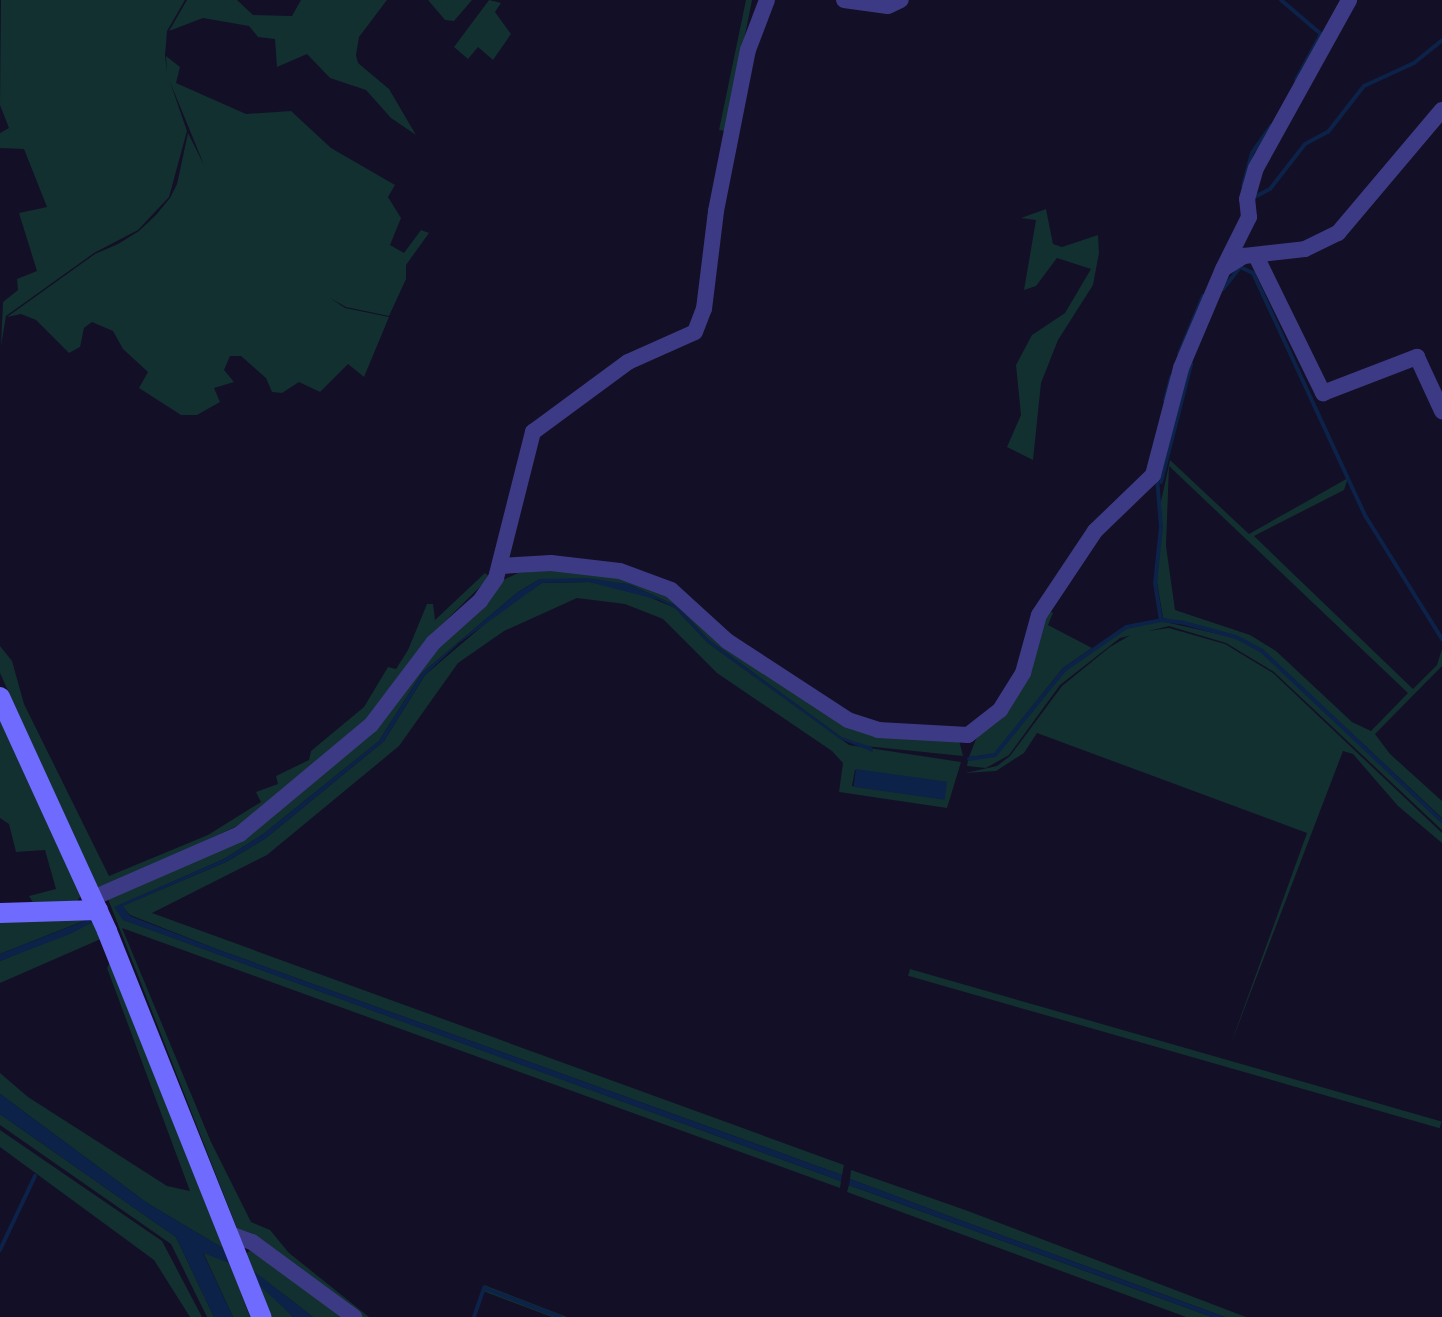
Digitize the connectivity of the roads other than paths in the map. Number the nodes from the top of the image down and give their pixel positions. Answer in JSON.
{"nodes":[{"id":1,"x":767,"y":0,"type":"edge"},
{"id":2,"x":844,"y":0,"type":"edge"},
{"id":3,"x":901,"y":0,"type":"edge"},
{"id":4,"x":1349,"y":0,"type":"edge"},
{"id":5,"x":1442,"y":110,"type":"edge"},
{"id":6,"x":1256,"y":256,"type":"junction"},
{"id":7,"x":1223,"y":269,"type":"junction"},
{"id":8,"x":1442,"y":411,"type":"edge"},
{"id":9,"x":500,"y":566,"type":"junction"},
{"id":10,"x":0,"y":697,"type":"edge"},
{"id":11,"x":0,"y":913,"type":"edge"},
{"id":12,"x":99,"y":913,"type":"junction"},
{"id":13,"x":231,"y":1241,"type":"junction"},
{"id":14,"x":261,"y":1317,"type":"edge"},
{"id":15,"x":354,"y":1317,"type":"edge"}],
"edges":[{"from":1,"to":9,"type":"street"},
{"from":2,"to":3,"type":"street"},
{"from":4,"to":7,"type":"street"},
{"from":5,"to":6,"type":"street"},
{"from":6,"to":7,"type":"street"},
{"from":6,"to":8,"type":"street"},
{"from":7,"to":9,"type":"street"},
{"from":9,"to":12,"type":"street"},
{"from":10,"to":12,"type":"main road"},
{"from":11,"to":12,"type":"main road"},
{"from":12,"to":13,"type":"main road"},
{"from":13,"to":14,"type":"main road"},
{"from":13,"to":15,"type":"street"}]}
